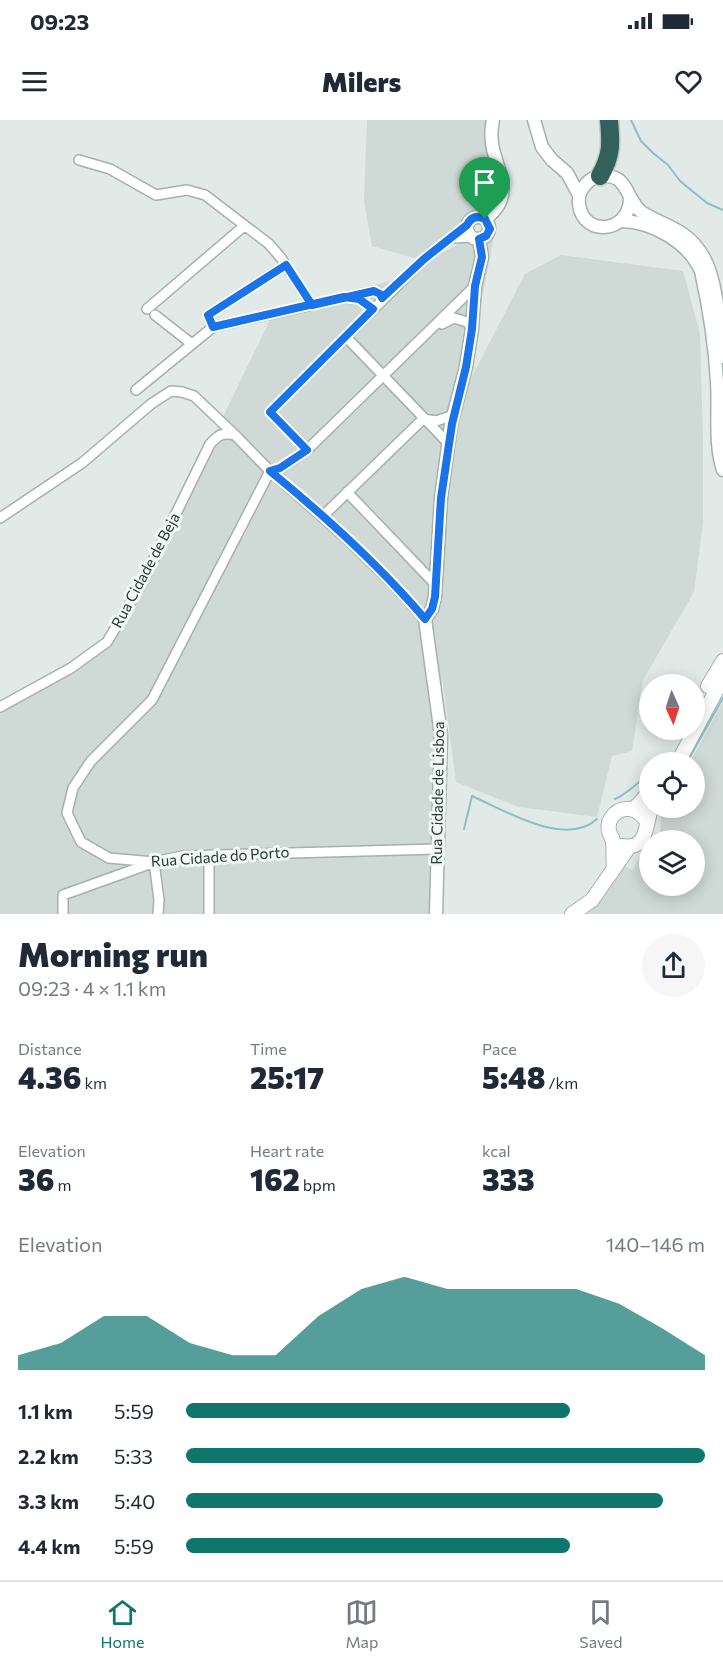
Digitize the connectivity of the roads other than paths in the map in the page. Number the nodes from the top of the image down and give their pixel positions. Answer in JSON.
{"nodes":[{"id":1,"x":493,"y":120,"type":"edge"},
{"id":2,"x":609,"y":120,"type":"edge"},
{"id":3,"x":536,"y":124,"type":"edge"},
{"id":4,"x":79,"y":160,"type":"dead end"},
{"id":5,"x":567,"y":174,"type":"junction"},
{"id":6,"x":595,"y":178,"type":"junction"},
{"id":7,"x":579,"y":195,"type":"junction"},
{"id":8,"x":630,"y":198,"type":"junction"},
{"id":9,"x":485,"y":219,"type":"junction"},
{"id":10,"x":622,"y":221,"type":"junction"},
{"id":11,"x":244,"y":226,"type":"junction"},
{"id":12,"x":473,"y":234,"type":"junction"},
{"id":13,"x":286,"y":265,"type":"junction"},
{"id":14,"x":475,"y":286,"type":"junction"},
{"id":15,"x":344,"y":297,"type":"junction"},
{"id":16,"x":382,"y":298,"type":"junction"},
{"id":17,"x":312,"y":305,"type":"junction"},
{"id":18,"x":373,"y":309,"type":"junction"},
{"id":19,"x":213,"y":327,"type":"junction"},
{"id":20,"x":472,"y":329,"type":"junction"},
{"id":21,"x":432,"y":330,"type":"junction"},
{"id":22,"x":346,"y":337,"type":"junction"},
{"id":23,"x":192,"y":344,"type":"junction"},
{"id":24,"x":723,"y":357,"type":"edge"},
{"id":25,"x":385,"y":375,"type":"junction"},
{"id":26,"x":135,"y":390,"type":"dead end"},
{"id":27,"x":454,"y":415,"type":"junction"},
{"id":28,"x":423,"y":419,"type":"junction"},
{"id":29,"x":235,"y":435,"type":"junction"},
{"id":30,"x":448,"y":443,"type":"junction"},
{"id":31,"x":307,"y":450,"type":"junction"},
{"id":32,"x":723,"y":470,"type":"edge"},
{"id":33,"x":270,"y":471,"type":"junction"},
{"id":34,"x":347,"y":492,"type":"junction"},
{"id":35,"x":323,"y":516,"type":"junction"},
{"id":36,"x":0,"y":518,"type":"edge"},
{"id":37,"x":436,"y":585,"type":"junction"},
{"id":38,"x":425,"y":619,"type":"junction"},
{"id":39,"x":723,"y":661,"type":"edge"},
{"id":40,"x":723,"y":678,"type":"edge"},
{"id":41,"x":705,"y":693,"type":"edge"},
{"id":42,"x":0,"y":707,"type":"edge"},
{"id":43,"x":683,"y":752,"type":"edge"},
{"id":44,"x":639,"y":804,"type":"edge"},
{"id":45,"x":632,"y":809,"type":"junction"},
{"id":46,"x":639,"y":812,"type":"edge"},
{"id":47,"x":648,"y":818,"type":"edge"},
{"id":48,"x":613,"y":840,"type":"junction"},
{"id":49,"x":629,"y":847,"type":"junction"},
{"id":50,"x":437,"y":849,"type":"junction"},
{"id":51,"x":209,"y":855,"type":"junction"},
{"id":52,"x":154,"y":862,"type":"junction"},
{"id":53,"x":614,"y":868,"type":"junction"},
{"id":54,"x":63,"y":914,"type":"edge"},
{"id":55,"x":158,"y":914,"type":"edge"},
{"id":56,"x":209,"y":914,"type":"edge"},
{"id":57,"x":436,"y":914,"type":"edge"},
{"id":58,"x":572,"y":914,"type":"edge"}],
"edges":[{"from":1,"to":9,"type":"street"},
{"from":2,"to":6,"type":"highway"},
{"from":3,"to":5,"type":"street"},
{"from":4,"to":11,"type":"street"},
{"from":5,"to":6,"type":"street"},
{"from":5,"to":7,"type":"street"},
{"from":6,"to":7,"type":"street"},
{"from":6,"to":8,"type":"street"},
{"from":7,"to":10,"type":"street"},
{"from":8,"to":10,"type":"street"},
{"from":8,"to":24,"type":"street"},
{"from":9,"to":12,"type":"street"},
{"from":9,"to":12,"type":"street"},
{"from":10,"to":32,"type":"street"},
{"from":11,"to":13,"type":"street"},
{"from":11,"to":23,"type":"street"},
{"from":12,"to":14,"type":"street"},
{"from":12,"to":16,"type":"street"},
{"from":13,"to":17,"type":"street"},
{"from":13,"to":19,"type":"street"},
{"from":14,"to":20,"type":"street"},
{"from":14,"to":21,"type":"street"},
{"from":15,"to":16,"type":"street"},
{"from":15,"to":17,"type":"street"},
{"from":15,"to":18,"type":"street"},
{"from":16,"to":18,"type":"street"},
{"from":17,"to":19,"type":"street"},
{"from":18,"to":22,"type":"street"},
{"from":19,"to":23,"type":"street"},
{"from":20,"to":21,"type":"street"},
{"from":20,"to":27,"type":"street"},
{"from":21,"to":25,"type":"street"},
{"from":22,"to":25,"type":"street"},
{"from":22,"to":31,"type":"street"},
{"from":23,"to":26,"type":"street"},
{"from":25,"to":28,"type":"street"},
{"from":25,"to":31,"type":"street"},
{"from":27,"to":28,"type":"street"},
{"from":27,"to":30,"type":"street"},
{"from":28,"to":30,"type":"street"},
{"from":28,"to":34,"type":"street"},
{"from":29,"to":33,"type":"street"},
{"from":29,"to":36,"type":"street"},
{"from":29,"to":42,"type":"street","name":"Rua Cidade de Beja"},
{"from":30,"to":37,"type":"street"},
{"from":31,"to":33,"type":"street"},
{"from":33,"to":35,"type":"street"},
{"from":33,"to":52,"type":"street","name":"Rua Cidade do Porto"},
{"from":34,"to":35,"type":"street"},
{"from":34,"to":37,"type":"street"},
{"from":35,"to":38,"type":"street"},
{"from":37,"to":38,"type":"street"},
{"from":38,"to":50,"type":"street","name":"Rua Cidade de Lisboa"},
{"from":39,"to":41,"type":"main road"},
{"from":40,"to":43,"type":"main road"},
{"from":44,"to":45,"type":"main road"},
{"from":45,"to":46,"type":"main road"},
{"from":45,"to":48,"type":"main road"},
{"from":47,"to":49,"type":"main road"},
{"from":48,"to":49,"type":"main road"},
{"from":48,"to":53,"type":"main road"},
{"from":49,"to":53,"type":"main road"},
{"from":50,"to":51,"type":"street","name":"Rua Cidade do Porto"},
{"from":50,"to":57,"type":"street","name":"Rua Cidade de Lisboa"},
{"from":51,"to":52,"type":"street","name":"Rua Cidade do Porto"},
{"from":51,"to":56,"type":"street"},
{"from":52,"to":54,"type":"street"},
{"from":52,"to":55,"type":"street"},
{"from":53,"to":58,"type":"main road"}]}
